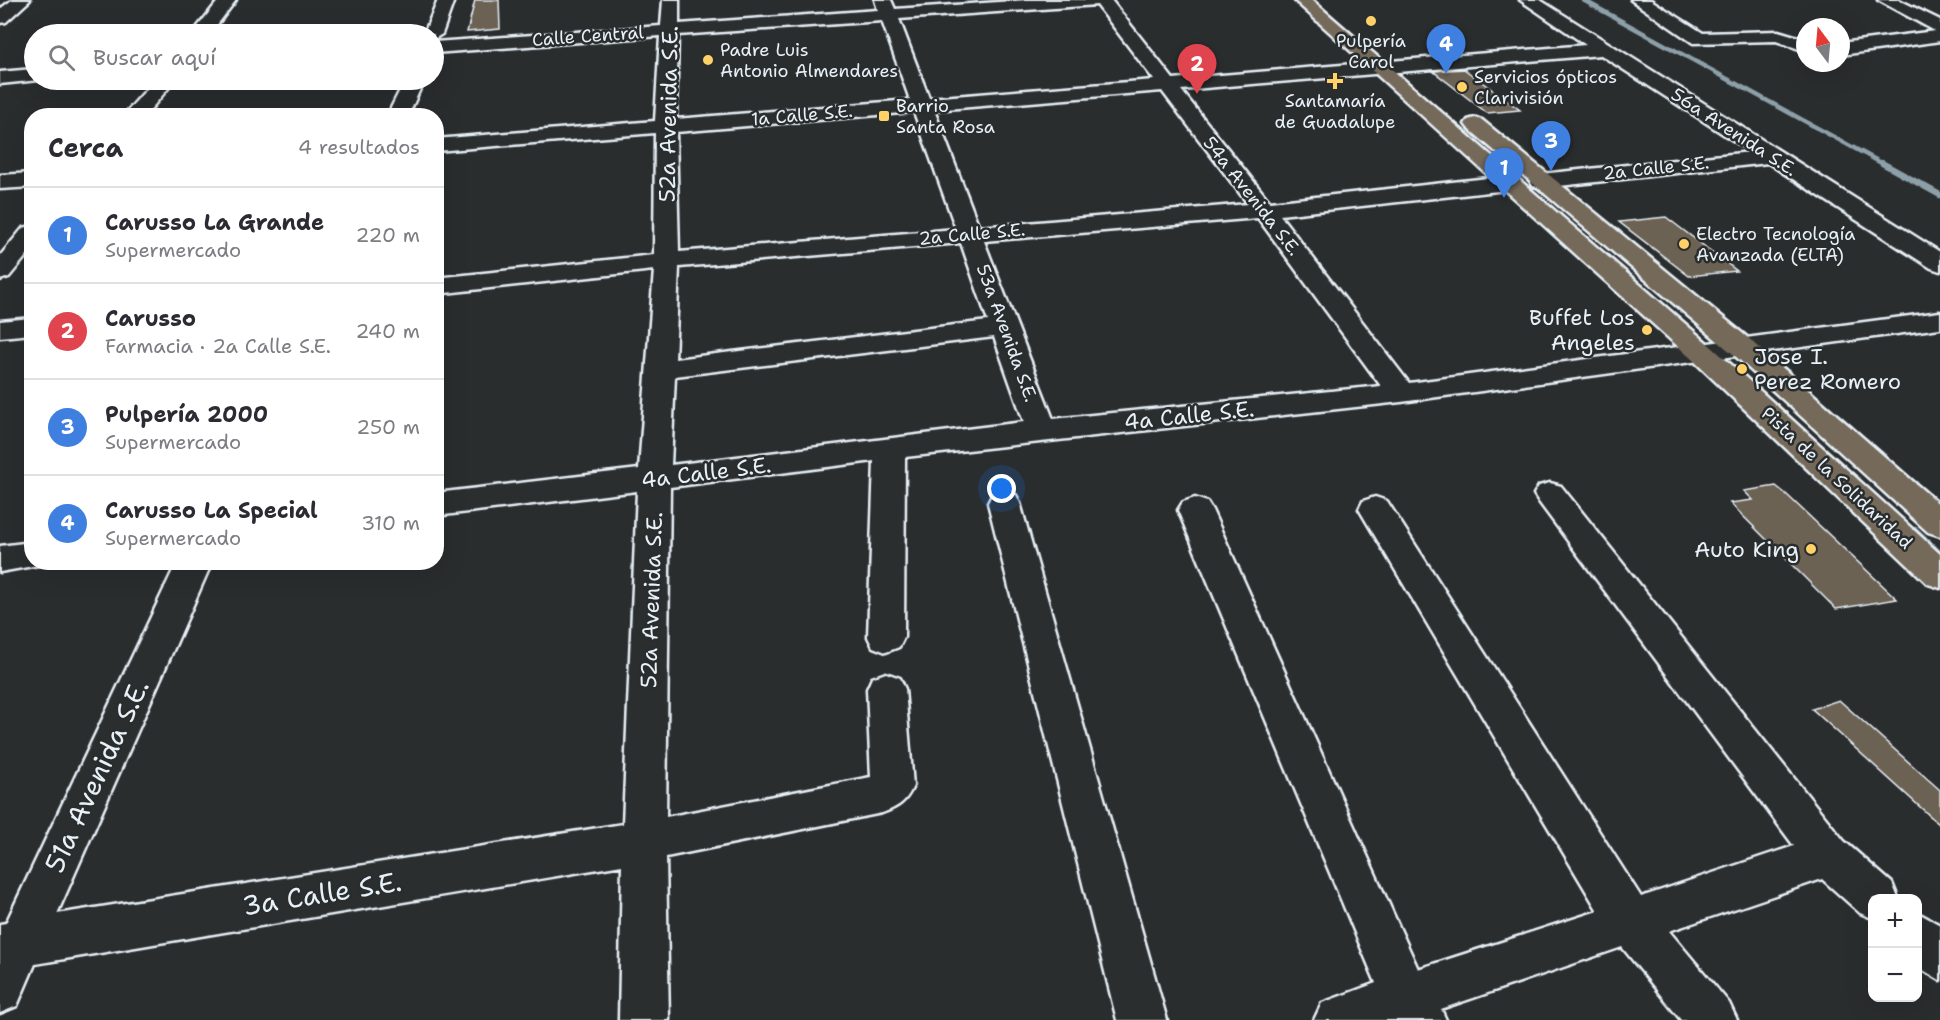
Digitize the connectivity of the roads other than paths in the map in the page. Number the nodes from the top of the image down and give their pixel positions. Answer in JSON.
{"nodes":[{"id":1,"x":22,"y":0,"type":"edge"},
{"id":2,"x":228,"y":0,"type":"edge"},
{"id":3,"x":446,"y":0,"type":"edge"},
{"id":4,"x":671,"y":0,"type":"edge"},
{"id":5,"x":1102,"y":0,"type":"edge"},
{"id":6,"x":1302,"y":0,"type":"edge"},
{"id":7,"x":1327,"y":0,"type":"edge"},
{"id":8,"x":1528,"y":0,"type":"edge"},
{"id":9,"x":1639,"y":0,"type":"edge"},
{"id":10,"x":1886,"y":0,"type":"edge"},
{"id":11,"x":885,"y":8,"type":"edge"},
{"id":12,"x":0,"y":18,"type":"edge"},
{"id":13,"x":209,"y":24,"type":"edge"},
{"id":14,"x":437,"y":24,"type":"edge"},
{"id":15,"x":1940,"y":27,"type":"edge"},
{"id":16,"x":670,"y":30,"type":"junction"},
{"id":17,"x":1940,"y":36,"type":"edge"},
{"id":18,"x":1796,"y":42,"type":"edge"},
{"id":19,"x":444,"y":46,"type":"edge"},
{"id":20,"x":1850,"y":48,"type":"edge"},
{"id":21,"x":1605,"y":49,"type":"junction"},
{"id":22,"x":1407,"y":66,"type":"junction"},
{"id":23,"x":1378,"y":68,"type":"junction"},
{"id":24,"x":24,"y":76,"type":"edge"},
{"id":25,"x":0,"y":78,"type":"edge"},
{"id":26,"x":1167,"y":86,"type":"junction"},
{"id":27,"x":156,"y":90,"type":"edge"},
{"id":28,"x":409,"y":90,"type":"edge"},
{"id":29,"x":922,"y":104,"type":"junction"},
{"id":30,"x":140,"y":108,"type":"edge"},
{"id":31,"x":401,"y":108,"type":"edge"},
{"id":32,"x":665,"y":126,"type":"junction"},
{"id":33,"x":444,"y":143,"type":"edge"},
{"id":34,"x":1772,"y":156,"type":"junction"},
{"id":35,"x":24,"y":180,"type":"edge"},
{"id":36,"x":1541,"y":181,"type":"junction"},
{"id":37,"x":0,"y":182,"type":"edge"},
{"id":38,"x":1507,"y":183,"type":"junction"},
{"id":39,"x":1264,"y":210,"type":"junction"},
{"id":40,"x":971,"y":234,"type":"junction"},
{"id":41,"x":24,"y":243,"type":"edge"},
{"id":42,"x":667,"y":261,"type":"junction"},
{"id":43,"x":1940,"y":262,"type":"edge"},
{"id":44,"x":0,"y":272,"type":"edge"},
{"id":45,"x":444,"y":285,"type":"edge"},
{"id":46,"x":1940,"y":320,"type":"edge"},
{"id":47,"x":24,"y":327,"type":"edge"},
{"id":48,"x":1006,"y":327,"type":"junction"},
{"id":49,"x":0,"y":329,"type":"edge"},
{"id":50,"x":1743,"y":348,"type":"junction"},
{"id":51,"x":1703,"y":354,"type":"junction"},
{"id":52,"x":661,"y":369,"type":"junction"},
{"id":53,"x":1401,"y":393,"type":"junction"},
{"id":54,"x":1042,"y":430,"type":"junction"},
{"id":55,"x":890,"y":449,"type":"junction"},
{"id":56,"x":654,"y":478,"type":"junction"},
{"id":57,"x":1550,"y":494,"type":"dead end"},
{"id":58,"x":1004,"y":503,"type":"dead end"},
{"id":59,"x":444,"y":504,"type":"edge"},
{"id":60,"x":1375,"y":509,"type":"dead end"},
{"id":61,"x":1195,"y":510,"type":"dead end"},
{"id":62,"x":1940,"y":524,"type":"edge"},
{"id":63,"x":24,"y":556,"type":"edge"},
{"id":64,"x":0,"y":559,"type":"edge"},
{"id":65,"x":191,"y":570,"type":"edge"},
{"id":66,"x":1940,"y":575,"type":"edge"},
{"id":67,"x":886,"y":638,"type":"dead end"},
{"id":68,"x":886,"y":689,"type":"dead end"},
{"id":69,"x":644,"y":842,"type":"junction"},
{"id":70,"x":1828,"y":856,"type":"junction"},
{"id":71,"x":1871,"y":894,"type":"edge"},
{"id":72,"x":1630,"y":922,"type":"junction"},
{"id":73,"x":1922,"y":940,"type":"edge"},
{"id":74,"x":10,"y":945,"type":"edge"},
{"id":75,"x":1940,"y":956,"type":"edge"},
{"id":76,"x":0,"y":989,"type":"edge"},
{"id":77,"x":1414,"y":1008,"type":"edge"},
{"id":78,"x":644,"y":1020,"type":"edge"},
{"id":79,"x":1142,"y":1020,"type":"edge"},
{"id":80,"x":1339,"y":1020,"type":"edge"},
{"id":81,"x":1712,"y":1020,"type":"edge"}],
"edges":[{"from":1,"to":12,"type":"street"},
{"from":2,"to":13,"type":"street"},
{"from":3,"to":14,"type":"street"},
{"from":4,"to":16,"type":"street","name":"52a Avenida S.E."},
{"from":5,"to":11,"type":"street","name":"Calle Central"},
{"from":5,"to":26,"type":"street","name":"54a Avenida S.E."},
{"from":6,"to":23,"type":"main road","name":"Pista de la Solidaridad"},
{"from":7,"to":22,"type":"main road","name":"Pista de la Solidaridad"},
{"from":8,"to":21,"type":"street","name":"56a Avenida S.E."},
{"from":9,"to":18,"type":"street"},
{"from":10,"to":15,"type":"street"},
{"from":11,"to":16,"type":"street","name":"Calle Central"},
{"from":11,"to":29,"type":"street","name":"53a Avenida S.E."},
{"from":16,"to":19,"type":"street","name":"Calle Central"},
{"from":16,"to":32,"type":"street","name":"52a Avenida S.E."},
{"from":17,"to":20,"type":"street"},
{"from":21,"to":22,"type":"street"},
{"from":21,"to":34,"type":"street","name":"56a Avenida S.E."},
{"from":22,"to":23,"type":"street"},
{"from":22,"to":36,"type":"main road","name":"Pista de la Solidaridad"},
{"from":23,"to":26,"type":"street"},
{"from":23,"to":38,"type":"main road","name":"Pista de la Solidaridad"},
{"from":24,"to":25,"type":"street"},
{"from":26,"to":29,"type":"street","name":"1a Calle S.E."},
{"from":26,"to":39,"type":"street","name":"54a Avenida S.E."},
{"from":27,"to":30,"type":"street"},
{"from":28,"to":31,"type":"street"},
{"from":29,"to":32,"type":"street","name":"1a Calle S.E."},
{"from":29,"to":40,"type":"street","name":"53a Avenida S.E."},
{"from":32,"to":33,"type":"street","name":"1a Calle S.E."},
{"from":32,"to":42,"type":"street","name":"52a Avenida S.E."},
{"from":34,"to":36,"type":"street","name":"2a Calle S.E."},
{"from":34,"to":43,"type":"street","name":"56a Avenida S.E."},
{"from":35,"to":37,"type":"street"},
{"from":36,"to":50,"type":"main road","name":"Pista de la Solidaridad"},
{"from":38,"to":39,"type":"street","name":"2a Calle S.E."},
{"from":38,"to":51,"type":"main road","name":"Pista de la Solidaridad"},
{"from":39,"to":40,"type":"street","name":"2a Calle S.E."},
{"from":39,"to":53,"type":"street","name":"54a Avenida S.E."},
{"from":40,"to":42,"type":"street","name":"2a Calle S.E."},
{"from":40,"to":48,"type":"street","name":"53a Avenida S.E."},
{"from":41,"to":44,"type":"street"},
{"from":42,"to":45,"type":"street","name":"2a Calle S.E."},
{"from":42,"to":52,"type":"street","name":"52a Avenida S.E."},
{"from":46,"to":50,"type":"street","name":"4a Calle S.E."},
{"from":47,"to":49,"type":"street"},
{"from":48,"to":52,"type":"street"},
{"from":48,"to":54,"type":"street","name":"53a Avenida S.E."},
{"from":50,"to":51,"type":"street","name":"4a Calle S.E."},
{"from":50,"to":62,"type":"main road","name":"Pista de la Solidaridad"},
{"from":51,"to":53,"type":"street","name":"4a Calle S.E."},
{"from":51,"to":66,"type":"main road","name":"Pista de la Solidaridad"},
{"from":52,"to":56,"type":"street","name":"52a Avenida S.E."},
{"from":53,"to":54,"type":"street","name":"4a Calle S.E."},
{"from":54,"to":55,"type":"street","name":"4a Calle S.E."},
{"from":55,"to":56,"type":"street","name":"4a Calle S.E."},
{"from":55,"to":67,"type":"street"},
{"from":56,"to":59,"type":"street","name":"4a Calle S.E."},
{"from":56,"to":69,"type":"street","name":"52a Avenida S.E."},
{"from":57,"to":70,"type":"street"},
{"from":58,"to":79,"type":"street"},
{"from":60,"to":72,"type":"street"},
{"from":61,"to":77,"type":"street"},
{"from":63,"to":64,"type":"street"},
{"from":65,"to":74,"type":"street","name":"51a Avenida S.E."},
{"from":68,"to":69,"type":"street","name":"3a Calle S.E."},
{"from":69,"to":74,"type":"street","name":"3a Calle S.E."},
{"from":69,"to":78,"type":"street","name":"52a Avenida S.E."},
{"from":70,"to":71,"type":"street"},
{"from":70,"to":72,"type":"street"},
{"from":72,"to":77,"type":"street"},
{"from":72,"to":81,"type":"street"},
{"from":73,"to":75,"type":"street"},
{"from":74,"to":76,"type":"street","name":"51a Avenida S.E."},
{"from":77,"to":80,"type":"street"}]}
